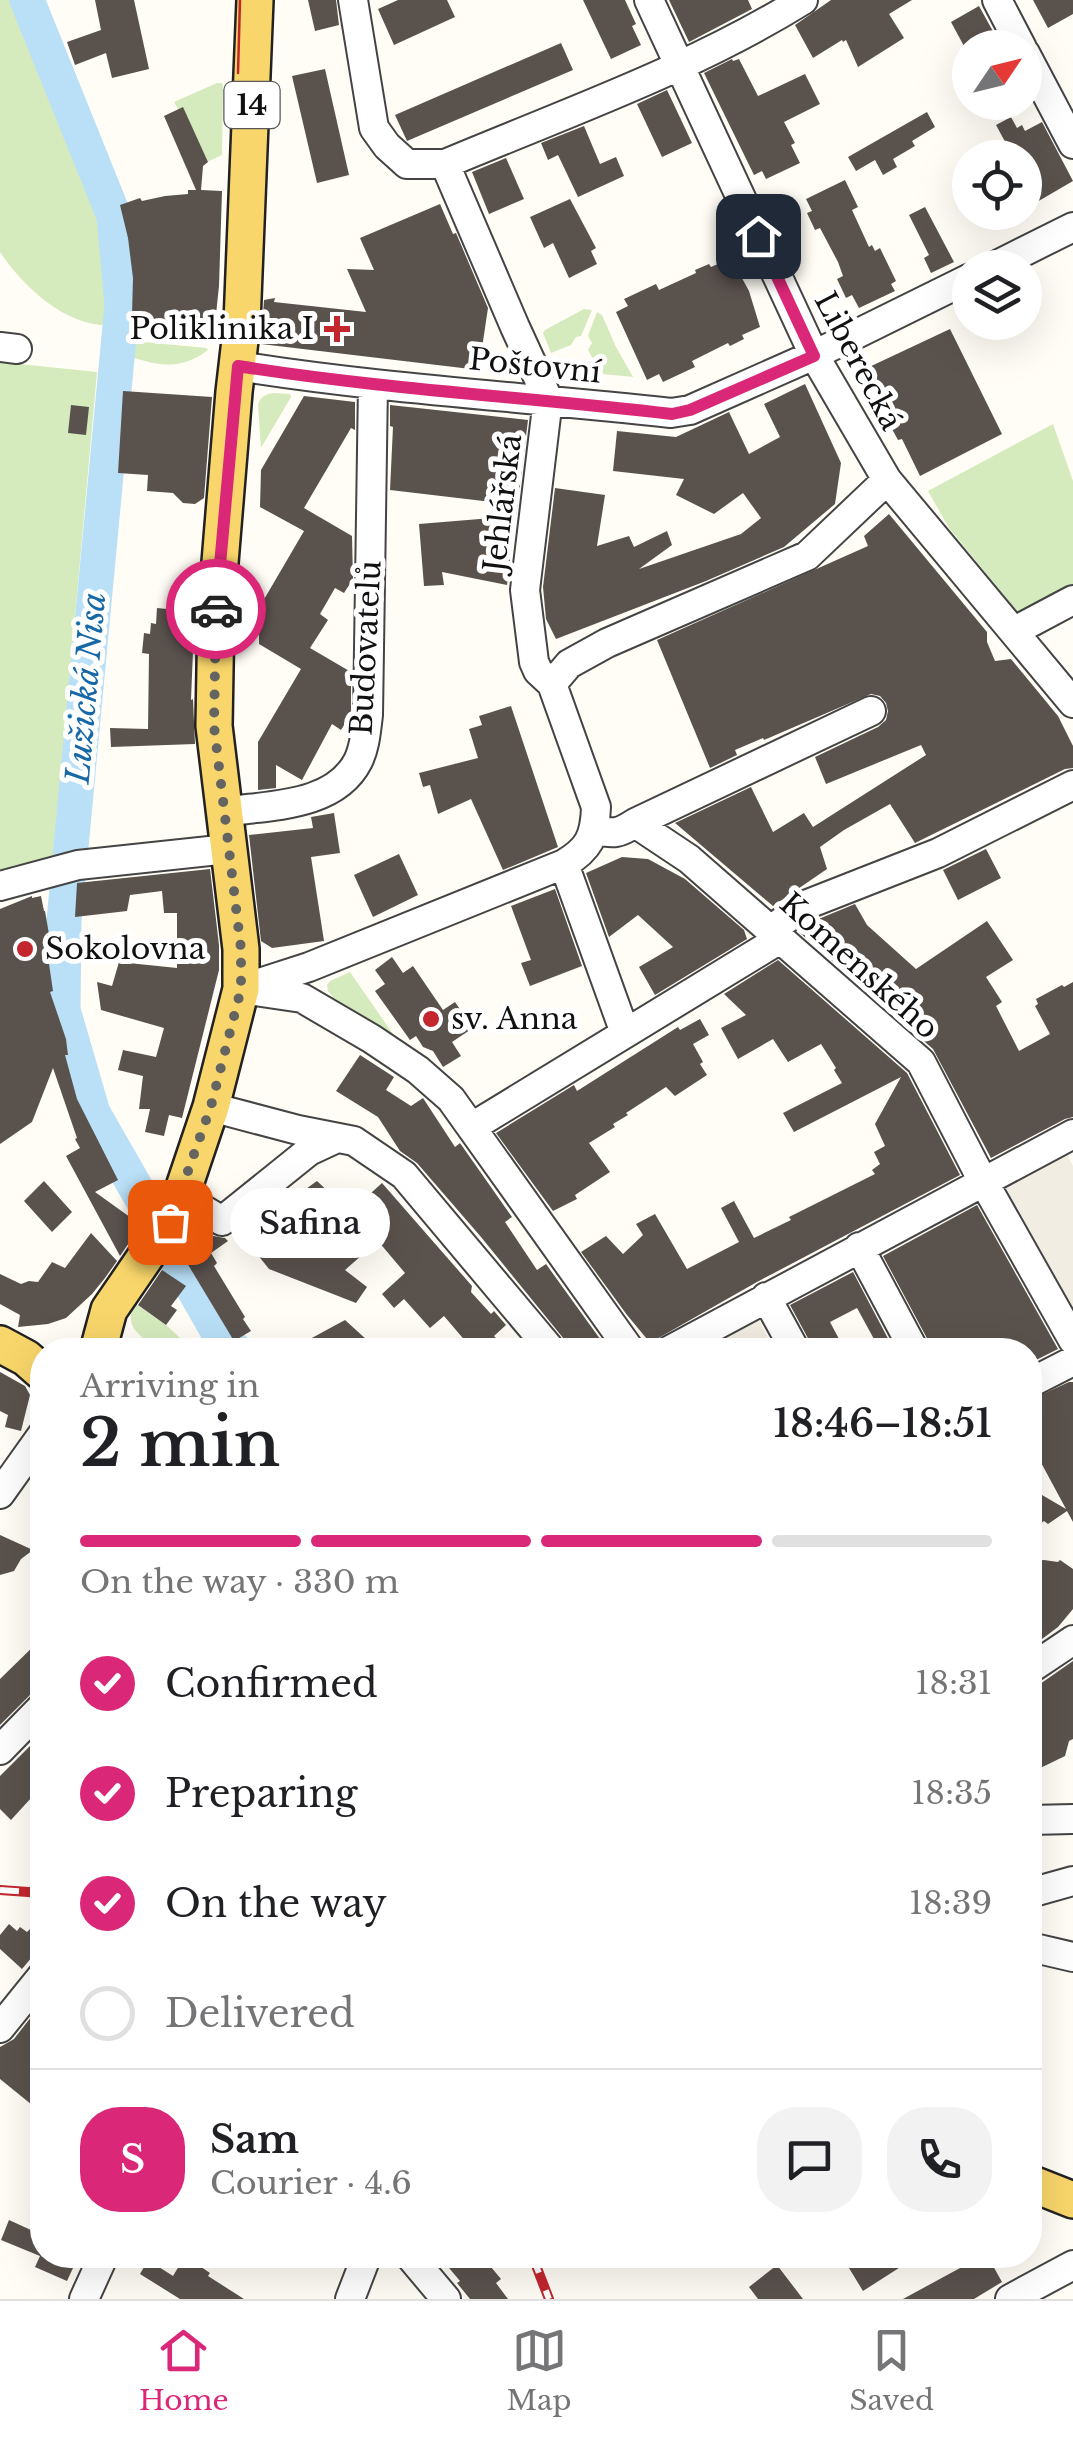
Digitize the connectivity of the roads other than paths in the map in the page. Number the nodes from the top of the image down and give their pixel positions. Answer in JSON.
{"nodes":[{"id":1,"x":255,"y":0,"type":"edge"},
{"id":2,"x":353,"y":0,"type":"edge"},
{"id":3,"x":649,"y":0,"type":"edge"},
{"id":4,"x":803,"y":0,"type":"edge"},
{"id":5,"x":997,"y":0,"type":"edge"},
{"id":6,"x":1013,"y":30,"type":"edge"},
{"id":7,"x":679,"y":66,"type":"junction"},
{"id":8,"x":1042,"y":85,"type":"edge"},
{"id":9,"x":1073,"y":144,"type":"edge"},
{"id":10,"x":445,"y":164,"type":"junction"},
{"id":11,"x":1073,"y":227,"type":"edge"},
{"id":12,"x":1027,"y":250,"type":"edge"},
{"id":13,"x":952,"y":287,"type":"edge"},
{"id":14,"x":814,"y":356,"type":"junction"},
{"id":15,"x":238,"y":366,"type":"junction"},
{"id":16,"x":373,"y":384,"type":"junction"},
{"id":17,"x":548,"y":400,"type":"junction"},
{"id":18,"x":887,"y":480,"type":"junction"},
{"id":19,"x":1073,"y":600,"type":"edge"},
{"id":20,"x":1024,"y":626,"type":"dead end"},
{"id":21,"x":552,"y":684,"type":"junction"},
{"id":22,"x":1073,"y":704,"type":"edge"},
{"id":23,"x":871,"y":710,"type":"dead end"},
{"id":24,"x":1073,"y":785,"type":"edge"},
{"id":25,"x":223,"y":812,"type":"junction"},
{"id":26,"x":635,"y":822,"type":"junction"},
{"id":27,"x":581,"y":848,"type":"junction"},
{"id":28,"x":228,"y":849,"type":"junction"},
{"id":29,"x":0,"y":886,"type":"edge"},
{"id":30,"x":775,"y":934,"type":"junction"},
{"id":31,"x":241,"y":989,"type":"junction"},
{"id":32,"x":625,"y":1034,"type":"junction"},
{"id":33,"x":211,"y":1106,"type":"junction"},
{"id":34,"x":472,"y":1127,"type":"junction"},
{"id":35,"x":1073,"y":1134,"type":"edge"},
{"id":36,"x":328,"y":1136,"type":"junction"},
{"id":37,"x":984,"y":1181,"type":"junction"},
{"id":38,"x":175,"y":1209,"type":"junction"},
{"id":39,"x":859,"y":1248,"type":"junction"},
{"id":40,"x":766,"y":1297,"type":"junction"},
{"id":41,"x":104,"y":1338,"type":"edge"},
{"id":42,"x":541,"y":1338,"type":"edge"},
{"id":43,"x":621,"y":1338,"type":"edge"},
{"id":44,"x":692,"y":1338,"type":"edge"},
{"id":45,"x":788,"y":1338,"type":"edge"},
{"id":46,"x":908,"y":1338,"type":"edge"},
{"id":47,"x":1073,"y":1340,"type":"edge"},
{"id":48,"x":1073,"y":1360,"type":"edge"},
{"id":49,"x":1042,"y":1377,"type":"edge"},
{"id":50,"x":30,"y":1453,"type":"edge"},
{"id":51,"x":0,"y":1494,"type":"edge"},
{"id":52,"x":1073,"y":1640,"type":"edge"},
{"id":53,"x":1042,"y":1660,"type":"edge"},
{"id":54,"x":30,"y":1719,"type":"edge"},
{"id":55,"x":0,"y":1750,"type":"edge"},
{"id":56,"x":1073,"y":1819,"type":"edge"},
{"id":57,"x":1042,"y":1820,"type":"edge"},
{"id":58,"x":1073,"y":1882,"type":"edge"},
{"id":59,"x":1042,"y":1890,"type":"edge"},
{"id":60,"x":1042,"y":1949,"type":"edge"},
{"id":61,"x":1073,"y":1958,"type":"edge"},
{"id":62,"x":30,"y":1991,"type":"edge"},
{"id":63,"x":0,"y":2028,"type":"edge"},
{"id":64,"x":1042,"y":2188,"type":"edge"},
{"id":65,"x":1073,"y":2200,"type":"edge"},
{"id":66,"x":1073,"y":2265,"type":"edge"},
{"id":67,"x":98,"y":2268,"type":"edge"},
{"id":68,"x":362,"y":2268,"type":"edge"},
{"id":69,"x":420,"y":2268,"type":"edge"},
{"id":70,"x":84,"y":2299,"type":"edge"},
{"id":71,"x":350,"y":2299,"type":"edge"},
{"id":72,"x":446,"y":2299,"type":"edge"},
{"id":73,"x":1010,"y":2299,"type":"edge"}],
"edges":[{"from":1,"to":15,"type":"main road","number":"14"},
{"from":2,"to":10,"type":"street"},
{"from":3,"to":7,"type":"street","name":"Liberecká"},
{"from":4,"to":7,"type":"street"},
{"from":5,"to":6,"type":"street"},
{"from":7,"to":10,"type":"street"},
{"from":7,"to":14,"type":"street","name":"Liberecká"},
{"from":8,"to":9,"type":"street"},
{"from":10,"to":17,"type":"street","name":"Jehlářská"},
{"from":11,"to":12,"type":"street"},
{"from":13,"to":14,"type":"street","name":"Poštovní"},
{"from":14,"to":17,"type":"street","name":"Poštovní"},
{"from":14,"to":18,"type":"street","name":"Liberecká"},
{"from":15,"to":16,"type":"street","name":"Poštovní"},
{"from":15,"to":25,"type":"main road","number":"14"},
{"from":16,"to":17,"type":"street","name":"Poštovní"},
{"from":16,"to":25,"type":"street","name":"Budovatelů"},
{"from":17,"to":21,"type":"street","name":"Jehlářská"},
{"from":18,"to":21,"type":"street"},
{"from":18,"to":22,"type":"street","name":"Liberecká"},
{"from":19,"to":20,"type":"street"},
{"from":21,"to":27,"type":"street"},
{"from":23,"to":26,"type":"street"},
{"from":24,"to":30,"type":"street"},
{"from":25,"to":28,"type":"main road","number":"14"},
{"from":26,"to":27,"type":"street"},
{"from":26,"to":30,"type":"street","name":"Komenského"},
{"from":27,"to":31,"type":"street"},
{"from":27,"to":32,"type":"street"},
{"from":28,"to":29,"type":"street"},
{"from":28,"to":31,"type":"main road","number":"14"},
{"from":30,"to":32,"type":"street"},
{"from":30,"to":37,"type":"street","name":"Komenského"},
{"from":31,"to":33,"type":"main road","number":"14"},
{"from":31,"to":34,"type":"street"},
{"from":32,"to":34,"type":"street"},
{"from":33,"to":36,"type":"street"},
{"from":33,"to":38,"type":"main road","number":"14"},
{"from":34,"to":43,"type":"street"},
{"from":35,"to":37,"type":"street"},
{"from":36,"to":38,"type":"street"},
{"from":36,"to":42,"type":"street"},
{"from":37,"to":39,"type":"street"},
{"from":37,"to":47,"type":"street","name":"Komenského"},
{"from":38,"to":41,"type":"main road","number":"14"},
{"from":39,"to":40,"type":"street"},
{"from":39,"to":46,"type":"street"},
{"from":40,"to":44,"type":"street"},
{"from":40,"to":45,"type":"street"},
{"from":48,"to":49,"type":"street"},
{"from":50,"to":51,"type":"street"},
{"from":52,"to":53,"type":"street"},
{"from":54,"to":55,"type":"street"},
{"from":56,"to":57,"type":"street"},
{"from":58,"to":59,"type":"street"},
{"from":60,"to":61,"type":"street"},
{"from":62,"to":63,"type":"street"},
{"from":64,"to":65,"type":"main road"},
{"from":66,"to":73,"type":"street"},
{"from":67,"to":70,"type":"street"},
{"from":68,"to":71,"type":"street"},
{"from":69,"to":72,"type":"street"}]}
